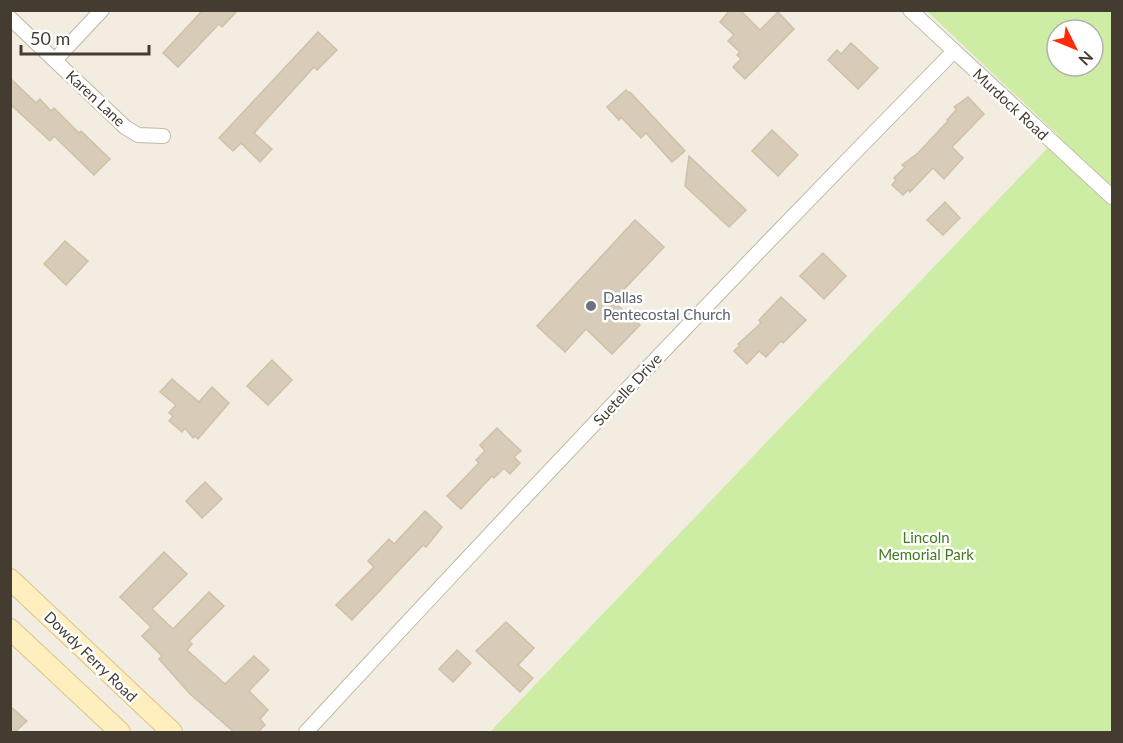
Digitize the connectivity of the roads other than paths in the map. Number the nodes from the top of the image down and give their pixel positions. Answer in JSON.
{"nodes":[{"id":1,"x":102,"y":10,"type":"edge"},
{"id":2,"x":910,"y":10,"type":"edge"},
{"id":3,"x":10,"y":18,"type":"edge"},
{"id":4,"x":954,"y":51,"type":"junction"},
{"id":5,"x":55,"y":60,"type":"junction"},
{"id":6,"x":163,"y":136,"type":"dead end"},
{"id":7,"x":1113,"y":198,"type":"edge"},
{"id":8,"x":10,"y":579,"type":"edge"},
{"id":9,"x":10,"y":629,"type":"edge"},
{"id":10,"x":120,"y":732,"type":"edge"},
{"id":11,"x":172,"y":732,"type":"edge"},
{"id":12,"x":306,"y":732,"type":"edge"}],
"edges":[{"from":1,"to":5,"type":"street"},
{"from":2,"to":4,"type":"street","name":"Murdock Road"},
{"from":3,"to":5,"type":"street","name":"Karen Lane"},
{"from":4,"to":7,"type":"street","name":"Murdock Road"},
{"from":4,"to":12,"type":"street","name":"Suetelle Drive"},
{"from":5,"to":6,"type":"street","name":"Karen Lane"},
{"from":8,"to":11,"type":"main road","name":"Dowdy Ferry Road"},
{"from":9,"to":10,"type":"main road"}]}
